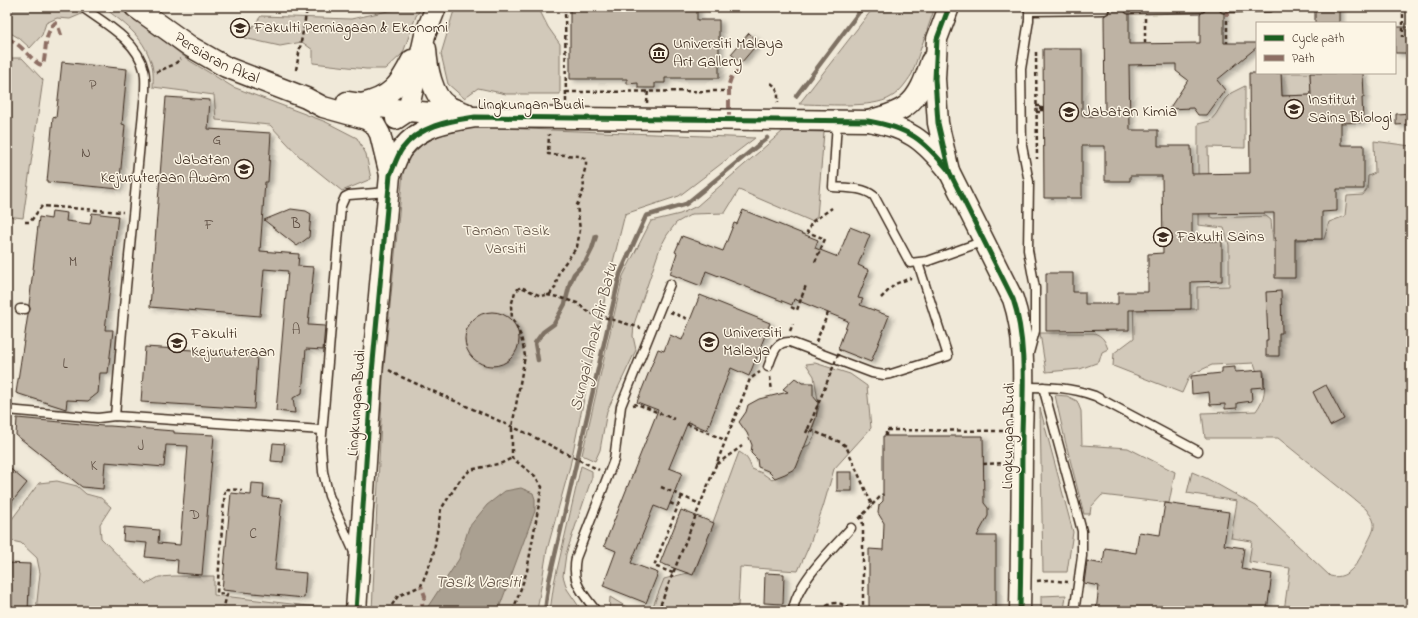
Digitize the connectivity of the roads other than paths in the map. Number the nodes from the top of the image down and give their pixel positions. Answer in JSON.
{"nodes":[{"id":1,"x":82,"y":7,"type":"edge"},
{"id":2,"x":135,"y":7,"type":"edge"},
{"id":3,"x":436,"y":7,"type":"edge"},
{"id":4,"x":949,"y":7,"type":"edge"},
{"id":5,"x":1270,"y":7,"type":"edge"},
{"id":6,"x":1200,"y":8,"type":"dead end"},
{"id":7,"x":1224,"y":8,"type":"edge"},
{"id":8,"x":1029,"y":9,"type":"edge"},
{"id":9,"x":1129,"y":9,"type":"dead end"},
{"id":10,"x":1104,"y":10,"type":"dead end"},
{"id":11,"x":425,"y":35,"type":"junction"},
{"id":12,"x":937,"y":40,"type":"junction"},
{"id":13,"x":408,"y":111,"type":"junction"},
{"id":14,"x":363,"y":112,"type":"junction"},
{"id":15,"x":475,"y":117,"type":"junction"},
{"id":16,"x":837,"y":121,"type":"junction"},
{"id":17,"x":869,"y":122,"type":"junction"},
{"id":18,"x":949,"y":171,"type":"junction"},
{"id":19,"x":390,"y":183,"type":"junction"},
{"id":20,"x":984,"y":241,"type":"junction"},
{"id":21,"x":918,"y":263,"type":"junction"},
{"id":22,"x":670,"y":284,"type":"dead end"},
{"id":23,"x":768,"y":366,"type":"dead end"},
{"id":24,"x":1023,"y":379,"type":"junction"},
{"id":25,"x":1043,"y":387,"type":"junction"},
{"id":26,"x":7,"y":410,"type":"edge"},
{"id":27,"x":115,"y":416,"type":"junction"},
{"id":28,"x":322,"y":430,"type":"junction"},
{"id":29,"x":1198,"y":451,"type":"dead end"},
{"id":30,"x":851,"y":528,"type":"road end"},
{"id":31,"x":359,"y":562,"type":"junction"},
{"id":32,"x":356,"y":611,"type":"edge"},
{"id":33,"x":596,"y":611,"type":"edge"},
{"id":34,"x":793,"y":611,"type":"edge"},
{"id":35,"x":1020,"y":611,"type":"edge"},
{"id":36,"x":1076,"y":611,"type":"edge"}],
"edges":[{"from":1,"to":27,"type":"lane"},
{"from":2,"to":14,"type":"street","name":"Persiaran Akal"},
{"from":3,"to":11,"type":"street"},
{"from":4,"to":12,"type":"street","name":"Lingkungan Budi"},
{"from":5,"to":7,"type":"lane"},
{"from":6,"to":9,"type":"lane"},
{"from":8,"to":10,"type":"lane"},
{"from":8,"to":24,"type":"lane"},
{"from":11,"to":13,"type":"street"},
{"from":11,"to":14,"type":"street"},
{"from":11,"to":15,"type":"street"},
{"from":12,"to":17,"type":"street"},
{"from":12,"to":18,"type":"street","name":"Lingkungan Budi"},
{"from":13,"to":14,"type":"street","name":"Persiaran Akal"},
{"from":13,"to":15,"type":"street","name":"Lingkungan Budi"},
{"from":14,"to":19,"type":"street"},
{"from":15,"to":16,"type":"street","name":"Lingkungan Budi"},
{"from":15,"to":19,"type":"street","name":"Lingkungan Budi"},
{"from":16,"to":17,"type":"street","name":"Lingkungan Budi"},
{"from":16,"to":21,"type":"lane"},
{"from":17,"to":18,"type":"street","name":"Lingkungan Budi"},
{"from":18,"to":20,"type":"street","name":"Lingkungan Budi"},
{"from":19,"to":28,"type":"lane"},
{"from":19,"to":31,"type":"street","name":"Lingkungan Budi"},
{"from":20,"to":21,"type":"lane"},
{"from":20,"to":24,"type":"street","name":"Lingkungan Budi"},
{"from":21,"to":23,"type":"lane"},
{"from":22,"to":33,"type":"lane"},
{"from":24,"to":25,"type":"lane"},
{"from":24,"to":35,"type":"street","name":"Lingkungan Budi"},
{"from":25,"to":29,"type":"lane"},
{"from":25,"to":36,"type":"lane"},
{"from":26,"to":27,"type":"lane"},
{"from":27,"to":28,"type":"lane"},
{"from":28,"to":31,"type":"lane"},
{"from":30,"to":34,"type":"lane"},
{"from":31,"to":32,"type":"street","name":"Lingkungan Budi"}]}
